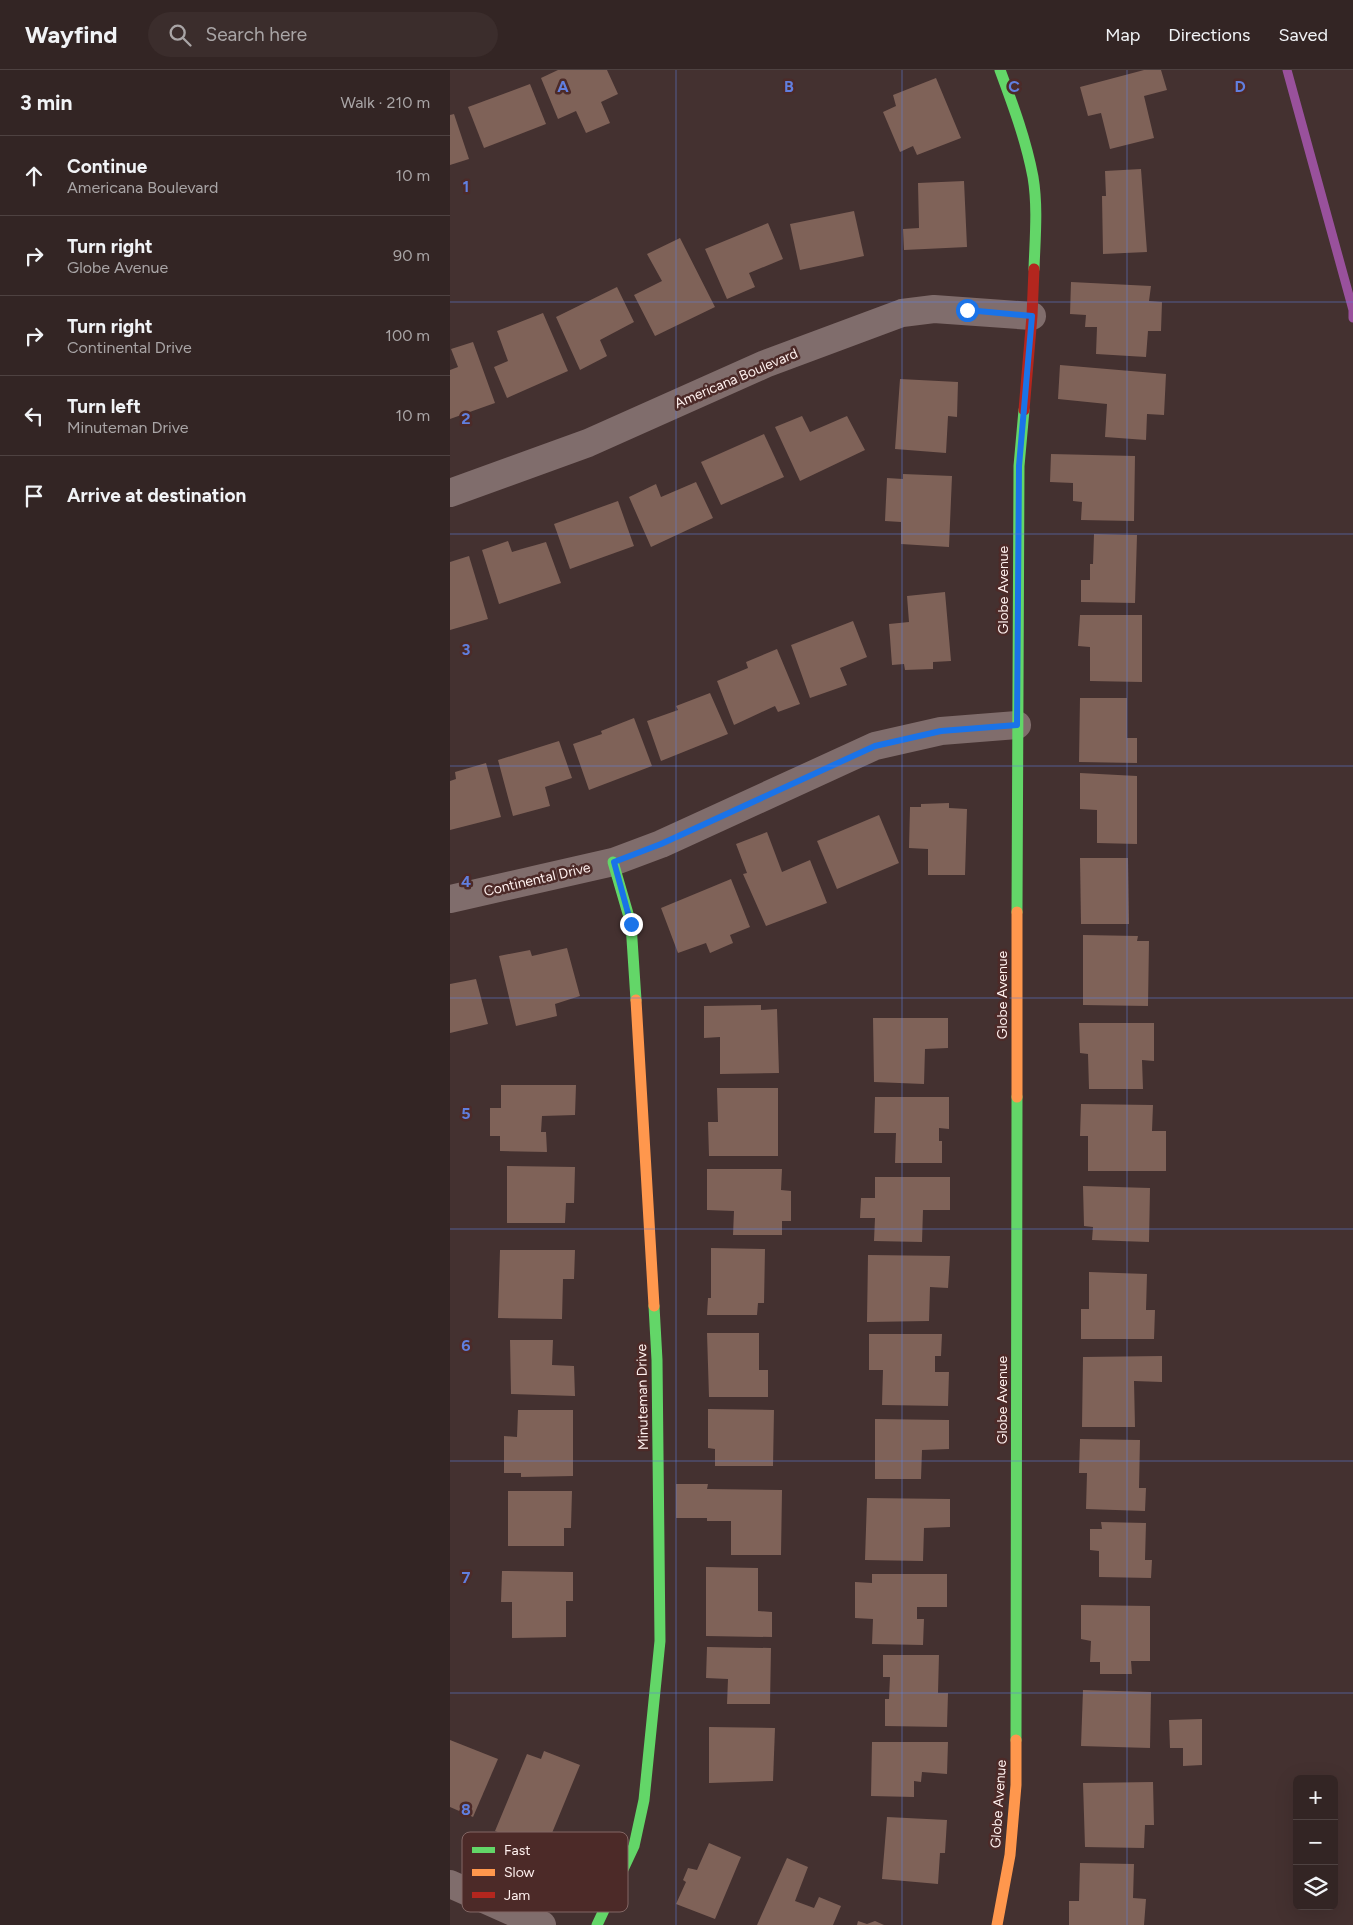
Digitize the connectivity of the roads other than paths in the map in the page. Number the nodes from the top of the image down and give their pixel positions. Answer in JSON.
{"nodes":[{"id":1,"x":1000,"y":70,"type":"edge"},
{"id":2,"x":1032,"y":316,"type":"junction"},
{"id":3,"x":450,"y":493,"type":"edge"},
{"id":4,"x":1017,"y":725,"type":"junction"},
{"id":5,"x":614,"y":862,"type":"junction"},
{"id":6,"x":450,"y":899,"type":"edge"},
{"id":7,"x":628,"y":1859,"type":"edge"},
{"id":8,"x":450,"y":1884,"type":"edge"},
{"id":9,"x":462,"y":1889,"type":"edge"},
{"id":10,"x":513,"y":1912,"type":"edge"},
{"id":11,"x":603,"y":1912,"type":"edge"},
{"id":12,"x":542,"y":1925,"type":"edge"},
{"id":13,"x":597,"y":1925,"type":"edge"},
{"id":14,"x":997,"y":1925,"type":"edge"}],
"edges":[{"from":1,"to":2,"type":"street","name":"Globe Avenue"},
{"from":2,"to":3,"type":"street","name":"Americana Boulevard"},
{"from":2,"to":4,"type":"street","name":"Globe Avenue"},
{"from":4,"to":5,"type":"street","name":"Continental Drive"},
{"from":4,"to":14,"type":"street","name":"Globe Avenue"},
{"from":5,"to":6,"type":"street","name":"Continental Drive"},
{"from":5,"to":7,"type":"street","name":"Minuteman Drive"},
{"from":8,"to":9,"type":"street"},
{"from":10,"to":12,"type":"street"},
{"from":11,"to":13,"type":"street","name":"Minuteman Drive"}]}
